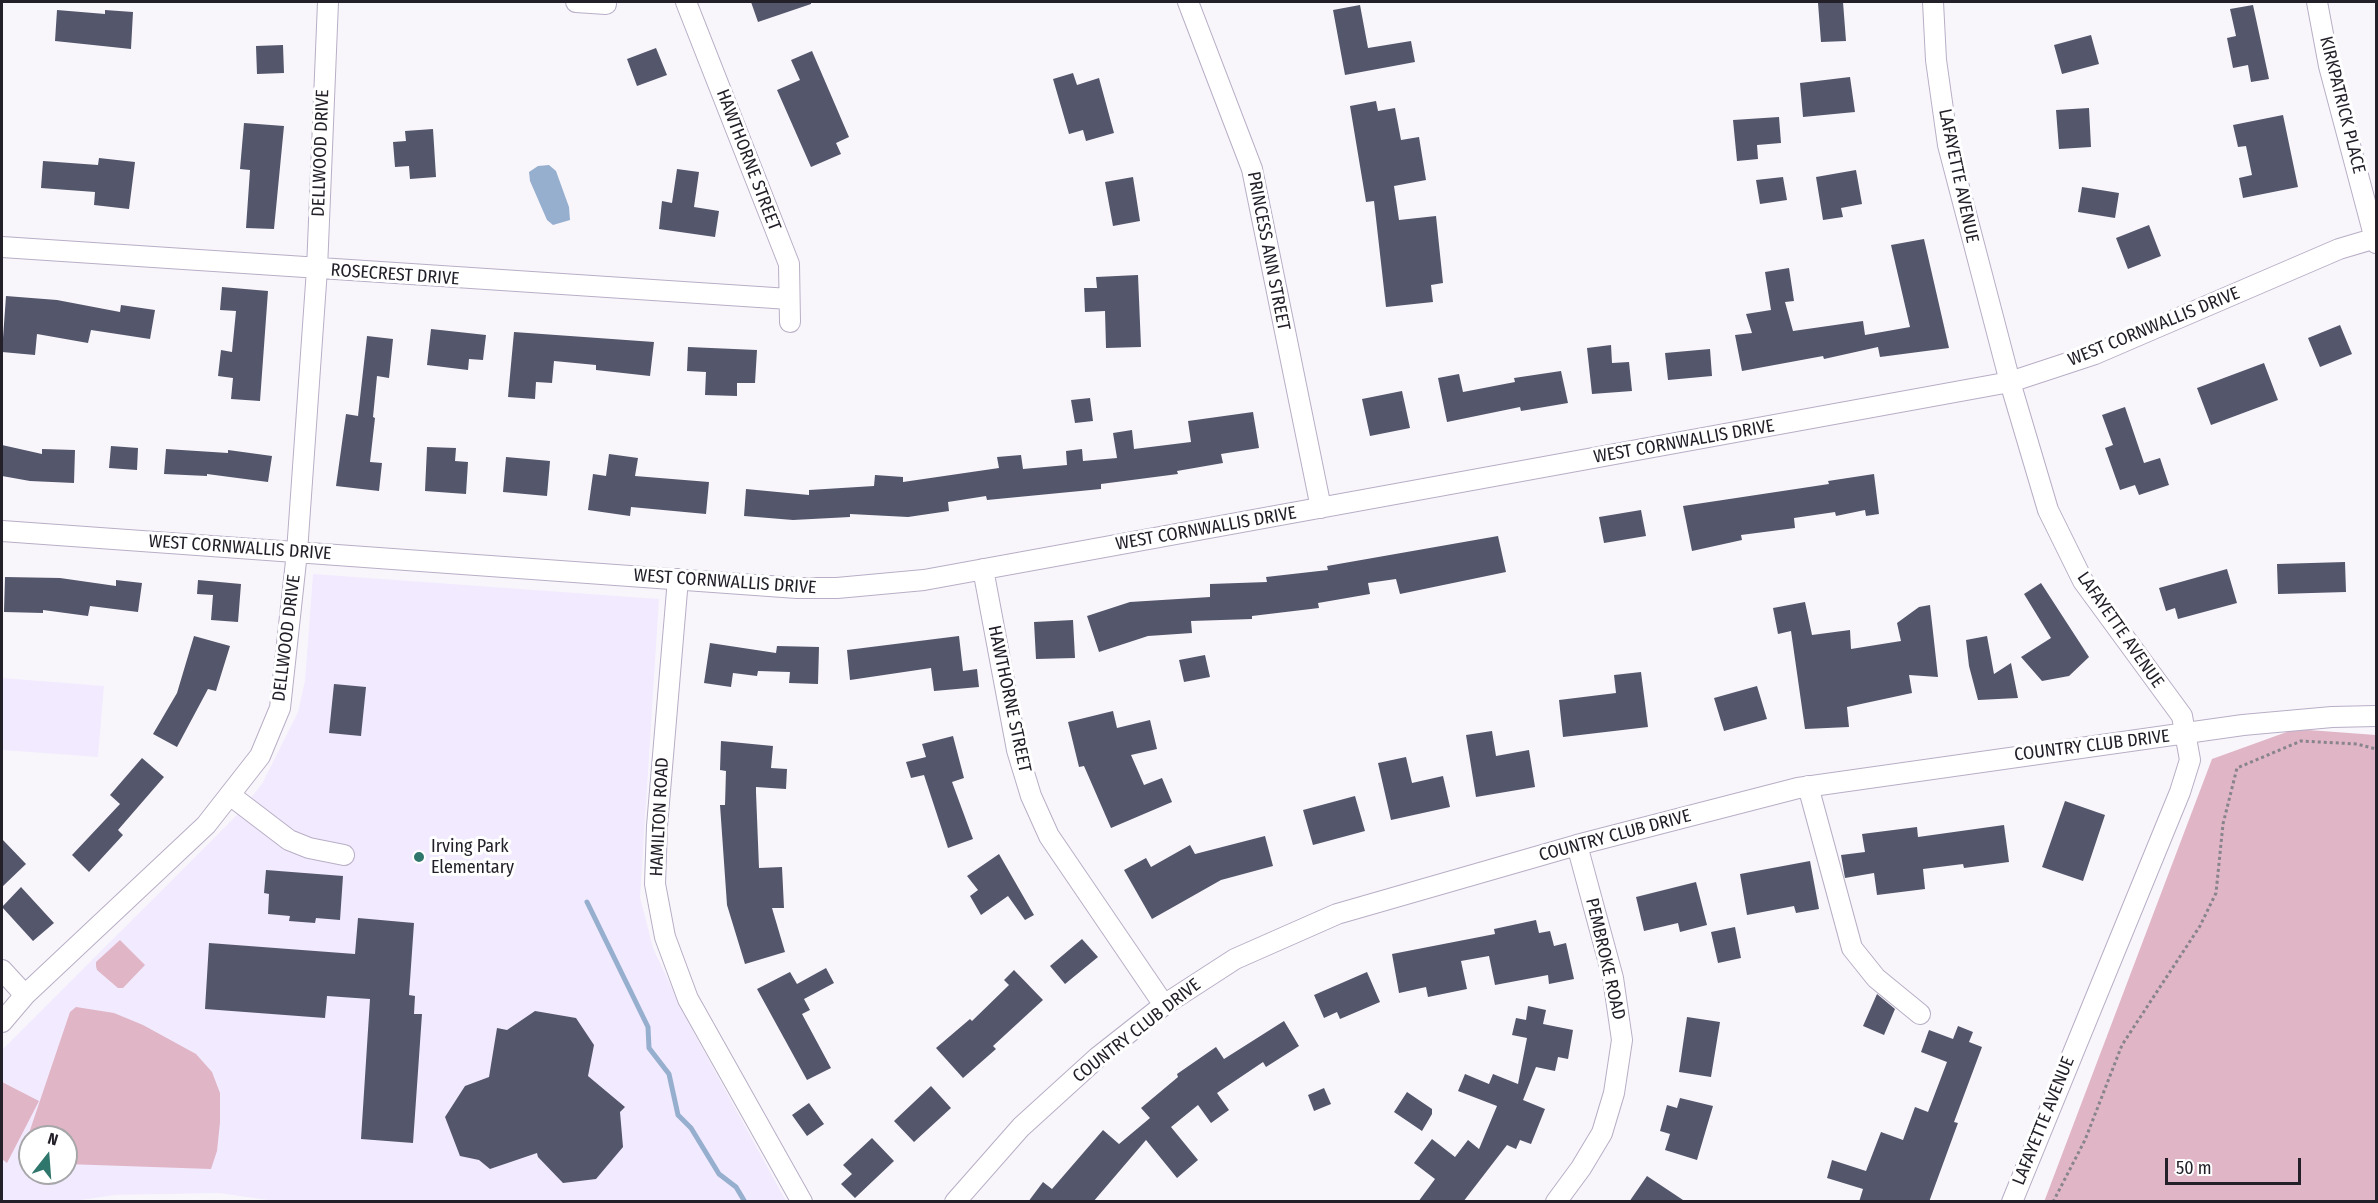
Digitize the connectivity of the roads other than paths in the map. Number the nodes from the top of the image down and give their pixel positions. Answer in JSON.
{"nodes":[{"id":1,"x":327,"y":2,"type":"edge"},
{"id":2,"x":576,"y":2,"type":"edge"},
{"id":3,"x":686,"y":2,"type":"edge"},
{"id":4,"x":1188,"y":2,"type":"edge"},
{"id":5,"x":1933,"y":2,"type":"edge"},
{"id":6,"x":2317,"y":2,"type":"edge"},
{"id":7,"x":606,"y":4,"type":"dead end"},
{"id":8,"x":2376,"y":240,"type":"edge"},
{"id":9,"x":2,"y":247,"type":"edge"},
{"id":10,"x":317,"y":269,"type":"junction"},
{"id":11,"x":789,"y":299,"type":"junction"},
{"id":12,"x":790,"y":322,"type":"dead end"},
{"id":13,"x":2010,"y":382,"type":"junction"},
{"id":14,"x":1321,"y":508,"type":"junction"},
{"id":15,"x":2,"y":531,"type":"edge"},
{"id":16,"x":297,"y":552,"type":"junction"},
{"id":17,"x":983,"y":569,"type":"junction"},
{"id":18,"x":678,"y":579,"type":"junction"},
{"id":19,"x":2376,"y":716,"type":"edge"},
{"id":20,"x":2187,"y":734,"type":"junction"},
{"id":21,"x":1808,"y":786,"type":"junction"},
{"id":22,"x":230,"y":795,"type":"junction"},
{"id":23,"x":1577,"y":845,"type":"junction"},
{"id":24,"x":344,"y":855,"type":"dead end"},
{"id":25,"x":2,"y":970,"type":"edge"},
{"id":26,"x":26,"y":995,"type":"junction"},
{"id":27,"x":1164,"y":1005,"type":"junction"},
{"id":28,"x":1920,"y":1014,"type":"dead end"},
{"id":29,"x":2,"y":1022,"type":"edge"},
{"id":30,"x":802,"y":1202,"type":"edge"},
{"id":31,"x":955,"y":1202,"type":"edge"},
{"id":32,"x":1556,"y":1202,"type":"edge"},
{"id":33,"x":2012,"y":1202,"type":"edge"}],
"edges":[{"from":1,"to":10,"type":"street","name":"DELLWOOD DRIVE"},
{"from":2,"to":7,"type":"street"},
{"from":3,"to":11,"type":"street","name":"HAWTHORNE STREET"},
{"from":4,"to":14,"type":"street","name":"PRINCESS ANN STREET"},
{"from":5,"to":13,"type":"street","name":"LAFAYETTE AVENUE"},
{"from":6,"to":8,"type":"street","name":"KIRKPATRICK PLACE"},
{"from":8,"to":13,"type":"street","name":"WEST CORNWALLIS DRIVE"},
{"from":9,"to":10,"type":"street","name":"ROSECREST DRIVE"},
{"from":10,"to":11,"type":"street","name":"ROSECREST DRIVE"},
{"from":10,"to":16,"type":"street","name":"DELLWOOD DRIVE"},
{"from":11,"to":12,"type":"street","name":"HAWTHORNE STREET"},
{"from":13,"to":14,"type":"street","name":"WEST CORNWALLIS DRIVE"},
{"from":13,"to":20,"type":"street","name":"LAFAYETTE AVENUE"},
{"from":14,"to":17,"type":"street","name":"WEST CORNWALLIS DRIVE"},
{"from":15,"to":16,"type":"street","name":"WEST CORNWALLIS DRIVE"},
{"from":16,"to":18,"type":"street","name":"WEST CORNWALLIS DRIVE"},
{"from":16,"to":22,"type":"street","name":"DELLWOOD DRIVE"},
{"from":17,"to":18,"type":"street","name":"WEST CORNWALLIS DRIVE"},
{"from":17,"to":27,"type":"street","name":"HAWTHORNE STREET"},
{"from":18,"to":30,"type":"street","name":"HAMILTON ROAD"},
{"from":19,"to":20,"type":"street","name":"COUNTRY CLUB DRIVE"},
{"from":20,"to":21,"type":"street","name":"COUNTRY CLUB DRIVE"},
{"from":20,"to":33,"type":"street","name":"LAFAYETTE AVENUE"},
{"from":21,"to":23,"type":"street","name":"COUNTRY CLUB DRIVE"},
{"from":21,"to":28,"type":"street"},
{"from":22,"to":24,"type":"street"},
{"from":22,"to":26,"type":"street","name":"DELLWOOD DRIVE"},
{"from":23,"to":27,"type":"street","name":"COUNTRY CLUB DRIVE"},
{"from":23,"to":32,"type":"street","name":"PEMBROKE ROAD"},
{"from":25,"to":26,"type":"street"},
{"from":26,"to":29,"type":"street","name":"DELLWOOD DRIVE"},
{"from":27,"to":31,"type":"street","name":"COUNTRY CLUB DRIVE"}]}
